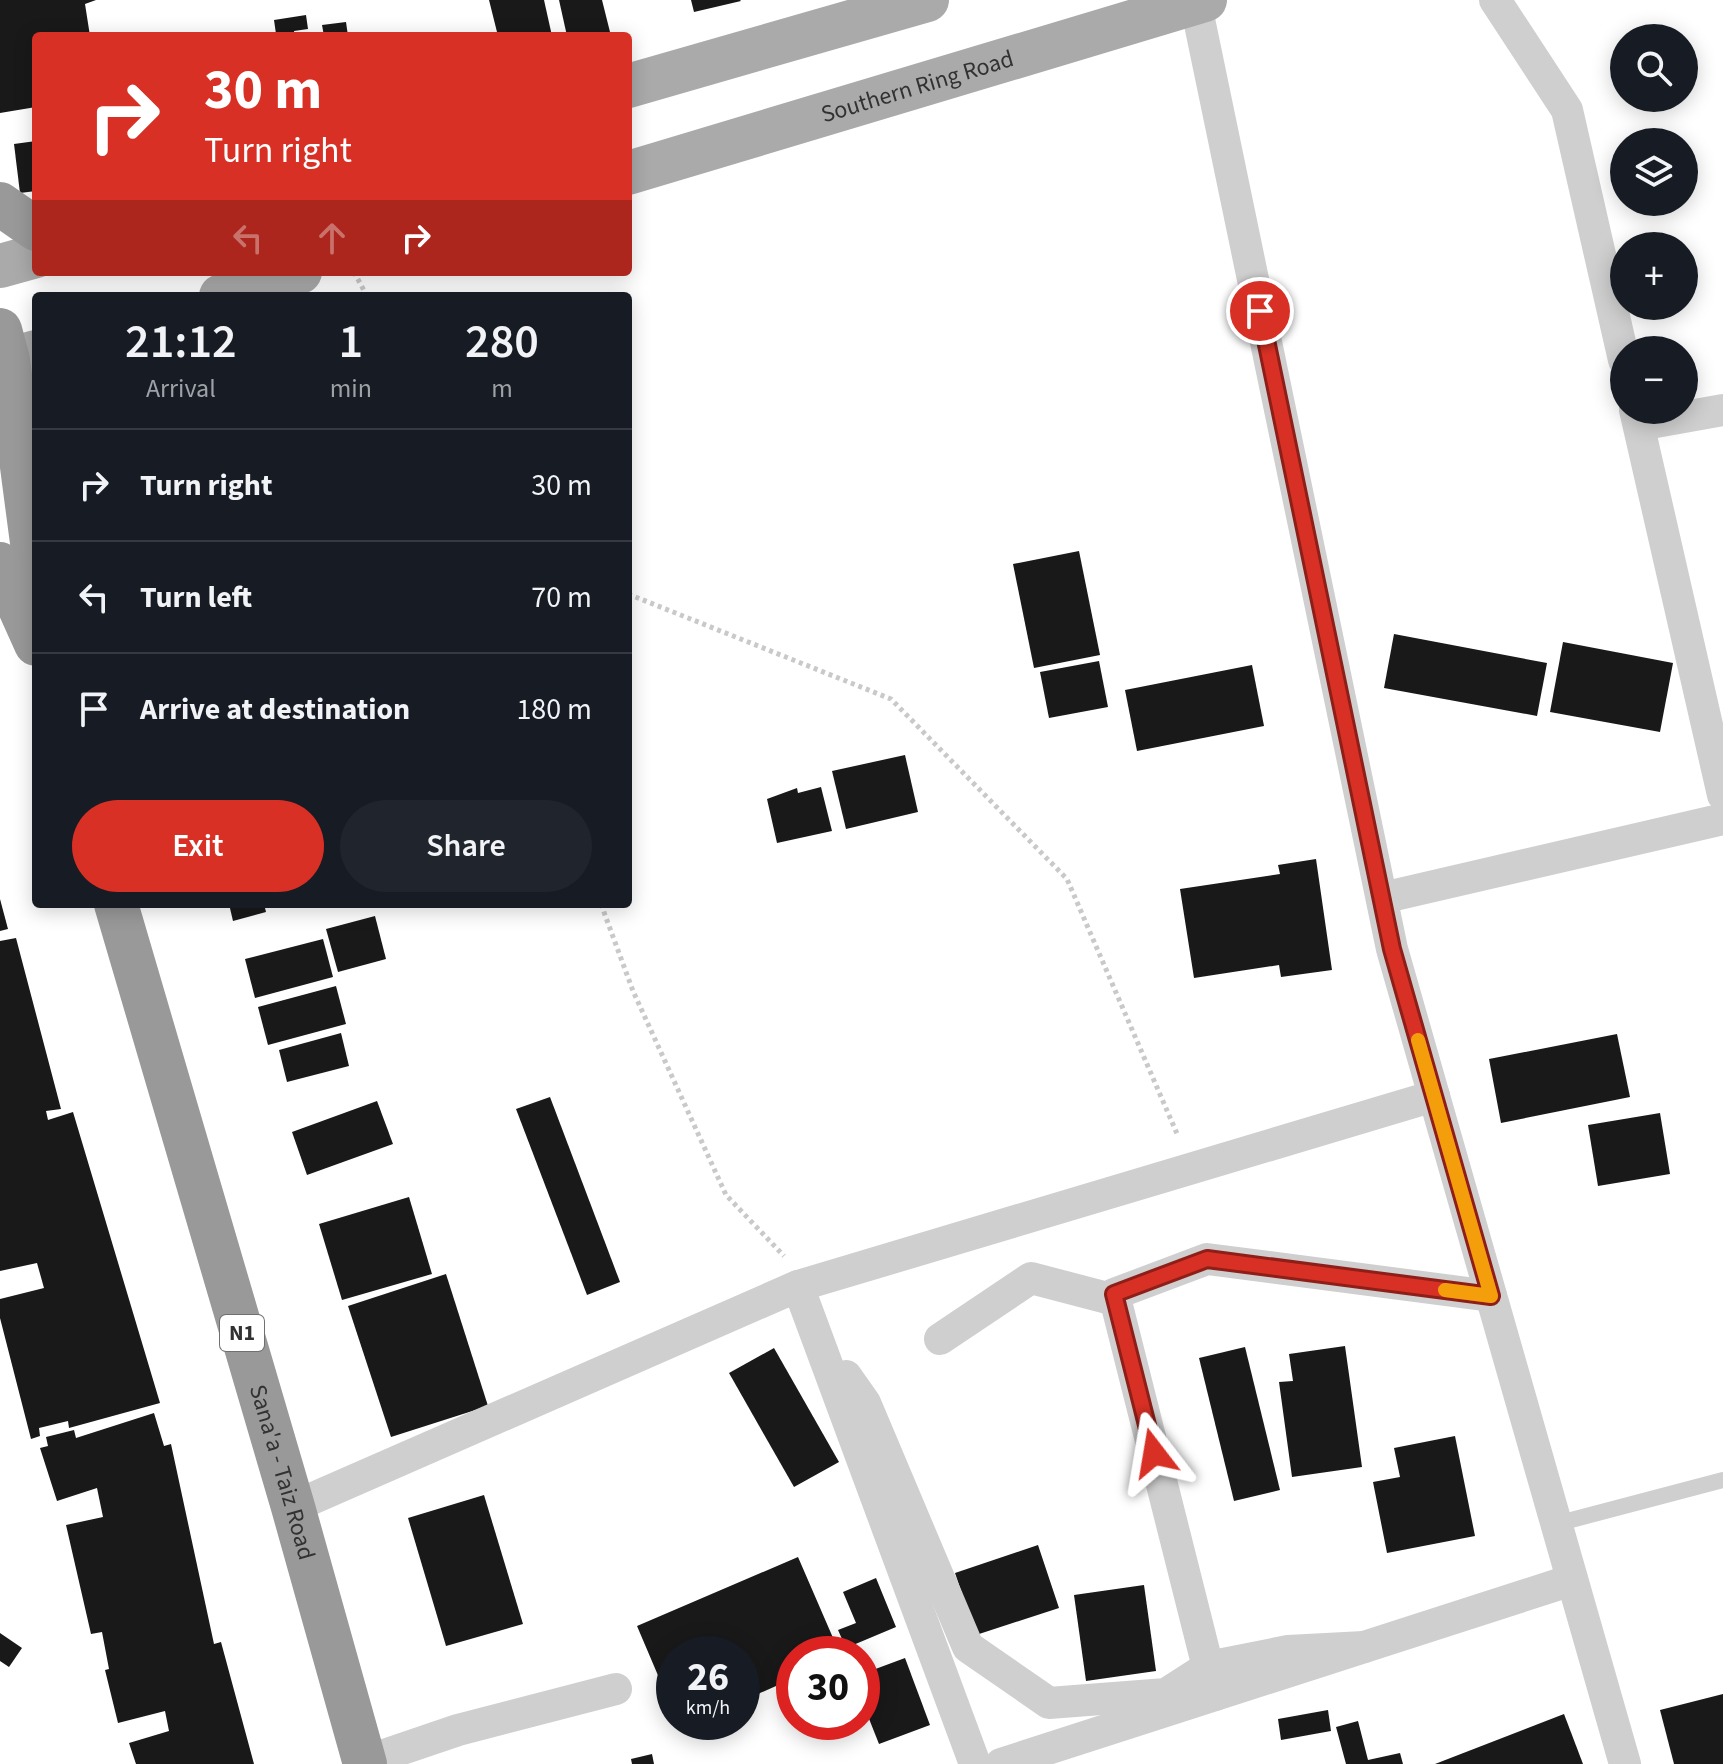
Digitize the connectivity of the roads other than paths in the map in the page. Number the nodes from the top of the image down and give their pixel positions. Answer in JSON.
{"nodes":[{"id":1,"x":927,"y":0,"type":"edge"},
{"id":2,"x":1495,"y":0,"type":"edge"},
{"id":3,"x":1199,"y":1,"type":"edge"},
{"id":4,"x":632,"y":85,"type":"edge"},
{"id":5,"x":632,"y":172,"type":"edge"},
{"id":6,"x":0,"y":204,"type":"edge"},
{"id":7,"x":32,"y":226,"type":"edge"},
{"id":8,"x":32,"y":257,"type":"edge"},
{"id":9,"x":0,"y":266,"type":"edge"},
{"id":10,"x":287,"y":276,"type":"edge"},
{"id":11,"x":234,"y":292,"type":"edge"},
{"id":12,"x":1619,"y":336,"type":"edge"},
{"id":13,"x":11,"y":351,"type":"edge"},
{"id":14,"x":1723,"y":410,"type":"edge"},
{"id":15,"x":1698,"y":412,"type":"edge"},
{"id":16,"x":1638,"y":424,"type":"edge"},
{"id":17,"x":32,"y":494,"type":"edge"},
{"id":18,"x":0,"y":564,"type":"edge"},
{"id":19,"x":32,"y":635,"type":"edge"},
{"id":20,"x":1723,"y":795,"type":"edge"},
{"id":21,"x":1723,"y":819,"type":"edge"},
{"id":22,"x":1382,"y":898,"type":"junction"},
{"id":23,"x":117,"y":908,"type":"edge"},
{"id":24,"x":1434,"y":1096,"type":"junction"},
{"id":25,"x":804,"y":1284,"type":"junction"},
{"id":26,"x":1491,"y":1296,"type":"junction"},
{"id":27,"x":1115,"y":1300,"type":"junction"},
{"id":28,"x":816,"y":1335,"type":"junction"},
{"id":29,"x":940,"y":1339,"type":"dead end"},
{"id":30,"x":1723,"y":1480,"type":"edge"},
{"id":31,"x":293,"y":1507,"type":"junction"},
{"id":32,"x":1556,"y":1524,"type":"junction"},
{"id":33,"x":1572,"y":1580,"type":"junction"},
{"id":34,"x":1211,"y":1681,"type":"junction"},
{"id":35,"x":616,"y":1689,"type":"dead end"},
{"id":36,"x":364,"y":1763,"type":"edge"},
{"id":37,"x":975,"y":1764,"type":"edge"},
{"id":38,"x":1001,"y":1764,"type":"edge"},
{"id":39,"x":1625,"y":1764,"type":"edge"}],
"edges":[{"from":1,"to":4,"type":"main road"},
{"from":2,"to":12,"type":"street"},
{"from":3,"to":5,"type":"main road","name":"Southern Ring Road"},
{"from":3,"to":22,"type":"street"},
{"from":6,"to":7,"type":"highway"},
{"from":8,"to":9,"type":"main road"},
{"from":10,"to":11,"type":"main road"},
{"from":13,"to":17,"type":"highway"},
{"from":14,"to":15,"type":"street"},
{"from":16,"to":20,"type":"street"},
{"from":18,"to":19,"type":"highway"},
{"from":21,"to":22,"type":"street"},
{"from":22,"to":24,"type":"street"},
{"from":23,"to":31,"type":"highway","name":"Sana'a - Taiz Road","number":"N1"},
{"from":24,"to":25,"type":"street"},
{"from":24,"to":26,"type":"street"},
{"from":25,"to":28,"type":"street"},
{"from":25,"to":31,"type":"street"},
{"from":26,"to":27,"type":"street"},
{"from":26,"to":32,"type":"street"},
{"from":27,"to":29,"type":"street"},
{"from":27,"to":34,"type":"street"},
{"from":28,"to":34,"type":"street"},
{"from":28,"to":37,"type":"street"},
{"from":30,"to":32,"type":"lane"},
{"from":31,"to":36,"type":"highway","name":"Sana'a - Taiz Road","number":"N1"},
{"from":32,"to":33,"type":"street"},
{"from":33,"to":34,"type":"street"},
{"from":33,"to":39,"type":"street"},
{"from":34,"to":38,"type":"street"},
{"from":35,"to":36,"type":"street"}]}
